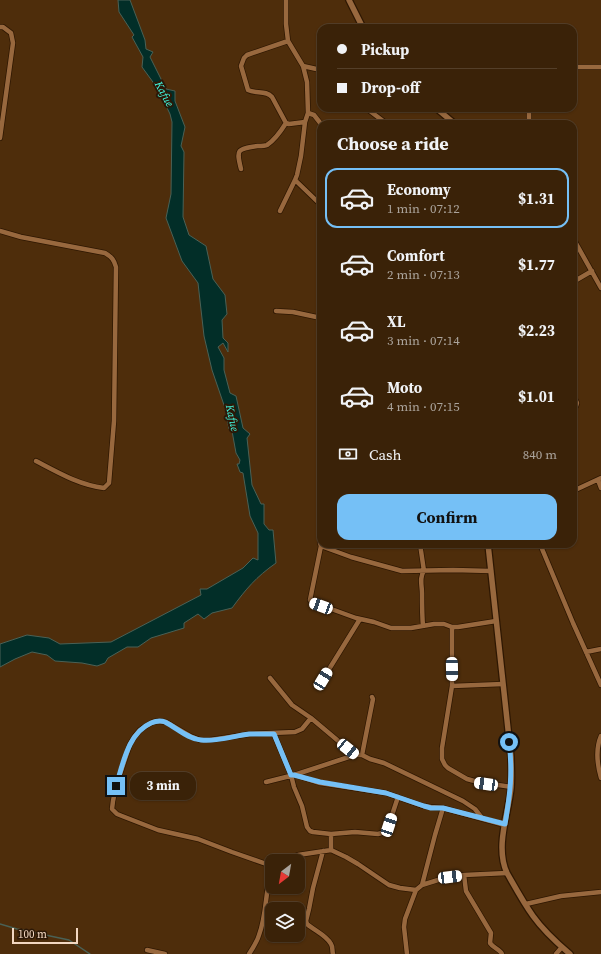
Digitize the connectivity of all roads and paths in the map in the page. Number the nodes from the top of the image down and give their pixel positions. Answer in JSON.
{"nodes":[{"id":1,"x":286,"y":0,"type":"edge"},
{"id":2,"x":349,"y":0,"type":"edge"},
{"id":3,"x":361,"y":24,"type":"edge"},
{"id":4,"x":0,"y":27,"type":"edge"},
{"id":5,"x":288,"y":41,"type":"junction"},
{"id":6,"x":303,"y":66,"type":"junction"},
{"id":7,"x":577,"y":67,"type":"edge"},
{"id":8,"x":601,"y":67,"type":"edge"},
{"id":9,"x":317,"y":69,"type":"edge"},
{"id":10,"x":371,"y":112,"type":"edge"},
{"id":11,"x":441,"y":112,"type":"edge"},
{"id":12,"x":308,"y":113,"type":"junction"},
{"id":13,"x":318,"y":120,"type":"edge"},
{"id":14,"x":382,"y":120,"type":"edge"},
{"id":15,"x":450,"y":120,"type":"edge"},
{"id":16,"x":305,"y":122,"type":"junction"},
{"id":17,"x":286,"y":123,"type":"junction"},
{"id":18,"x":0,"y":138,"type":"edge"},
{"id":19,"x":241,"y":169,"type":"dead end"},
{"id":20,"x":295,"y":180,"type":"junction"},
{"id":21,"x":317,"y":200,"type":"edge"},
{"id":22,"x":280,"y":211,"type":"dead end"},
{"id":23,"x":0,"y":231,"type":"edge"},
{"id":24,"x":577,"y":245,"type":"edge"},
{"id":25,"x":592,"y":271,"type":"junction"},
{"id":26,"x":577,"y":280,"type":"edge"},
{"id":27,"x":601,"y":288,"type":"edge"},
{"id":28,"x":276,"y":311,"type":"dead end"},
{"id":29,"x":317,"y":317,"type":"edge"},
{"id":30,"x":36,"y":461,"type":"dead end"},
{"id":31,"x":600,"y":479,"type":"edge"},
{"id":32,"x":601,"y":488,"type":"edge"},
{"id":33,"x":577,"y":489,"type":"edge"},
{"id":34,"x":321,"y":548,"type":"edge"},
{"id":35,"x":326,"y":548,"type":"edge"},
{"id":36,"x":421,"y":548,"type":"edge"},
{"id":37,"x":488,"y":548,"type":"edge"},
{"id":38,"x":542,"y":548,"type":"edge"},
{"id":39,"x":424,"y":571,"type":"junction"},
{"id":40,"x":491,"y":571,"type":"junction"},
{"id":41,"x":360,"y":619,"type":"junction"},
{"id":42,"x":496,"y":621,"type":"junction"},
{"id":43,"x":423,"y":626,"type":"junction"},
{"id":44,"x":452,"y":627,"type":"junction"},
{"id":45,"x":601,"y":649,"type":"edge"},
{"id":46,"x":586,"y":652,"type":"junction"},
{"id":47,"x":270,"y":678,"type":"dead end"},
{"id":48,"x":323,"y":679,"type":"dead end"},
{"id":49,"x":503,"y":684,"type":"junction"},
{"id":50,"x":601,"y":685,"type":"edge"},
{"id":51,"x":452,"y":686,"type":"junction"},
{"id":52,"x":372,"y":697,"type":"dead end"},
{"id":53,"x":311,"y":718,"type":"junction"},
{"id":54,"x":274,"y":734,"type":"junction"},
{"id":55,"x":601,"y":736,"type":"edge"},
{"id":56,"x":362,"y":754,"type":"junction"},
{"id":57,"x":355,"y":755,"type":"junction"},
{"id":58,"x":293,"y":775,"type":"junction"},
{"id":59,"x":601,"y":778,"type":"edge"},
{"id":60,"x":266,"y":782,"type":"dead end"},
{"id":61,"x":511,"y":787,"type":"junction"},
{"id":62,"x":398,"y":797,"type":"junction"},
{"id":63,"x":443,"y":808,"type":"junction"},
{"id":64,"x":482,"y":818,"type":"junction"},
{"id":65,"x":505,"y":824,"type":"junction"},
{"id":66,"x":331,"y":834,"type":"junction"},
{"id":67,"x":331,"y":850,"type":"junction"},
{"id":68,"x":323,"y":851,"type":"junction"},
{"id":69,"x":304,"y":854,"type":"edge"},
{"id":70,"x":265,"y":864,"type":"edge"},
{"id":71,"x":507,"y":872,"type":"junction"},
{"id":72,"x":464,"y":875,"type":"junction"},
{"id":73,"x":422,"y":885,"type":"junction"},
{"id":74,"x":416,"y":890,"type":"junction"},
{"id":75,"x":601,"y":892,"type":"edge"},
{"id":76,"x":266,"y":894,"type":"edge"},
{"id":77,"x":526,"y":904,"type":"junction"},
{"id":78,"x":562,"y":947,"type":"junction"},
{"id":79,"x":147,"y":950,"type":"dead end"},
{"id":80,"x":165,"y":954,"type":"edge"},
{"id":81,"x":249,"y":954,"type":"edge"},
{"id":82,"x":333,"y":954,"type":"edge"},
{"id":83,"x":407,"y":954,"type":"edge"},
{"id":84,"x":502,"y":954,"type":"edge"},
{"id":85,"x":556,"y":954,"type":"edge"},
{"id":86,"x":570,"y":954,"type":"edge"}],
"edges":[{"from":1,"to":5,"type":"street"},
{"from":2,"to":3,"type":"street"},
{"from":4,"to":18,"type":"street"},
{"from":5,"to":6,"type":"street"},
{"from":5,"to":17,"type":"street"},
{"from":6,"to":9,"type":"street"},
{"from":6,"to":12,"type":"street"},
{"from":7,"to":8,"type":"street"},
{"from":10,"to":14,"type":"street"},
{"from":11,"to":15,"type":"street"},
{"from":12,"to":13,"type":"street"},
{"from":12,"to":16,"type":"street"},
{"from":16,"to":17,"type":"street"},
{"from":16,"to":20,"type":"street"},
{"from":17,"to":19,"type":"street"},
{"from":20,"to":21,"type":"street"},
{"from":20,"to":22,"type":"street"},
{"from":23,"to":30,"type":"street"},
{"from":24,"to":25,"type":"street"},
{"from":25,"to":26,"type":"street"},
{"from":25,"to":27,"type":"street"},
{"from":28,"to":29,"type":"street"},
{"from":31,"to":32,"type":"street"},
{"from":31,"to":33,"type":"street"},
{"from":34,"to":41,"type":"street"},
{"from":35,"to":39,"type":"street"},
{"from":36,"to":39,"type":"street"},
{"from":37,"to":40,"type":"street"},
{"from":38,"to":46,"type":"street"},
{"from":39,"to":40,"type":"street"},
{"from":39,"to":43,"type":"street"},
{"from":40,"to":42,"type":"street"},
{"from":41,"to":43,"type":"street"},
{"from":41,"to":48,"type":"street"},
{"from":42,"to":44,"type":"street"},
{"from":42,"to":49,"type":"street"},
{"from":43,"to":44,"type":"street"},
{"from":44,"to":51,"type":"street"},
{"from":45,"to":46,"type":"street"},
{"from":46,"to":50,"type":"street"},
{"from":47,"to":53,"type":"street"},
{"from":49,"to":51,"type":"street"},
{"from":49,"to":61,"type":"street"},
{"from":51,"to":61,"type":"street"},
{"from":52,"to":56,"type":"street"},
{"from":53,"to":54,"type":"street"},
{"from":53,"to":57,"type":"street"},
{"from":54,"to":58,"type":"street"},
{"from":54,"to":70,"type":"street"},
{"from":55,"to":59,"type":"street"},
{"from":56,"to":57,"type":"street"},
{"from":56,"to":64,"type":"street"},
{"from":57,"to":58,"type":"street"},
{"from":58,"to":60,"type":"street"},
{"from":58,"to":62,"type":"street"},
{"from":58,"to":66,"type":"street"},
{"from":61,"to":65,"type":"street"},
{"from":62,"to":63,"type":"street"},
{"from":62,"to":66,"type":"street"},
{"from":63,"to":64,"type":"street"},
{"from":63,"to":73,"type":"street"},
{"from":64,"to":65,"type":"street"},
{"from":65,"to":71,"type":"street"},
{"from":66,"to":67,"type":"street"},
{"from":67,"to":68,"type":"street"},
{"from":67,"to":74,"type":"street"},
{"from":68,"to":69,"type":"street"},
{"from":68,"to":82,"type":"street"},
{"from":71,"to":72,"type":"street"},
{"from":71,"to":77,"type":"street"},
{"from":72,"to":73,"type":"street"},
{"from":72,"to":84,"type":"street"},
{"from":73,"to":74,"type":"street"},
{"from":74,"to":83,"type":"street"},
{"from":75,"to":77,"type":"street"},
{"from":76,"to":81,"type":"street"},
{"from":77,"to":78,"type":"street"},
{"from":78,"to":85,"type":"street"},
{"from":78,"to":86,"type":"street"},
{"from":79,"to":80,"type":"street"}]}
